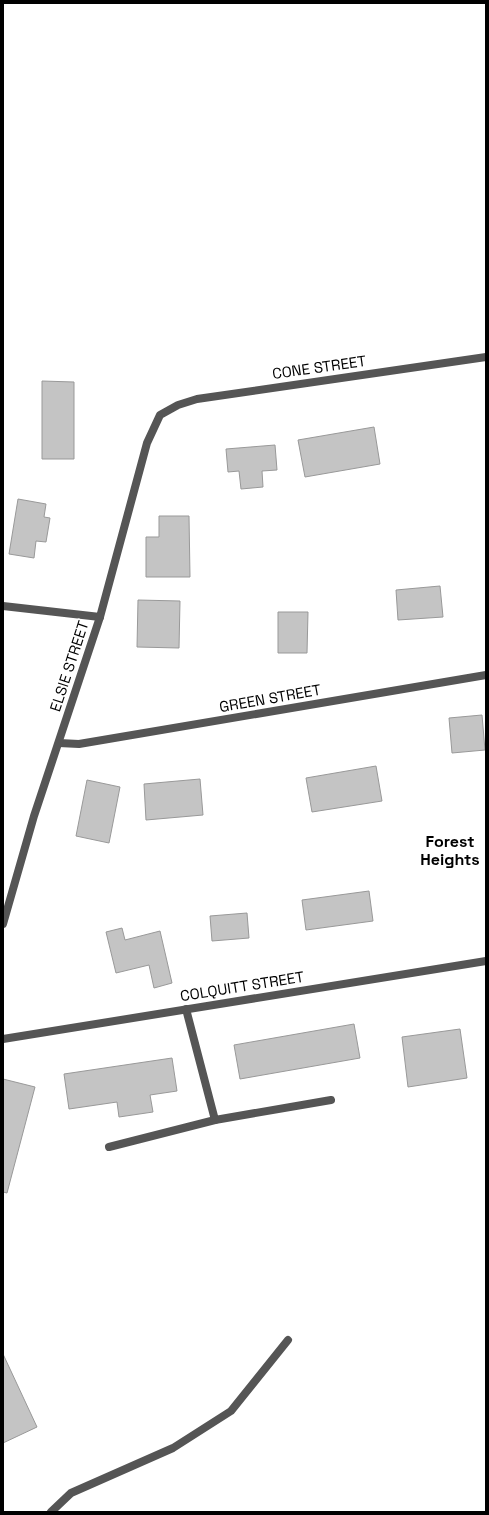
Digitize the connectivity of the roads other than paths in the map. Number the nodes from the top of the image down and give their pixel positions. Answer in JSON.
{"nodes":[{"id":1,"x":486,"y":357,"type":"edge"},
{"id":2,"x":160,"y":415,"type":"joint"},
{"id":3,"x":3,"y":606,"type":"edge"},
{"id":4,"x":100,"y":617,"type":"junction"},
{"id":5,"x":486,"y":675,"type":"edge"},
{"id":6,"x":59,"y":744,"type":"junction"},
{"id":7,"x":3,"y":924,"type":"edge"},
{"id":8,"x":486,"y":961,"type":"edge"},
{"id":9,"x":186,"y":1009,"type":"junction"},
{"id":10,"x":3,"y":1039,"type":"edge"},
{"id":11,"x":330,"y":1100,"type":"dead end"},
{"id":12,"x":215,"y":1120,"type":"junction"},
{"id":13,"x":109,"y":1148,"type":"dead end"},
{"id":14,"x":288,"y":1340,"type":"dead end"},
{"id":15,"x":51,"y":1512,"type":"edge"}],
"edges":[{"from":1,"to":2,"type":"street","name":"CONE STREET"},
{"from":2,"to":4,"type":"street","name":"ELSIE STREET"},
{"from":3,"to":4,"type":"street"},
{"from":4,"to":6,"type":"street","name":"ELSIE STREET"},
{"from":5,"to":6,"type":"street","name":"GREEN STREET"},
{"from":6,"to":7,"type":"street","name":"ELSIE STREET"},
{"from":8,"to":9,"type":"street","name":"COLQUITT STREET"},
{"from":9,"to":10,"type":"street","name":"COLQUITT STREET"},
{"from":9,"to":12,"type":"street"},
{"from":11,"to":12,"type":"street"},
{"from":12,"to":13,"type":"street"},
{"from":14,"to":15,"type":"street"}]}
